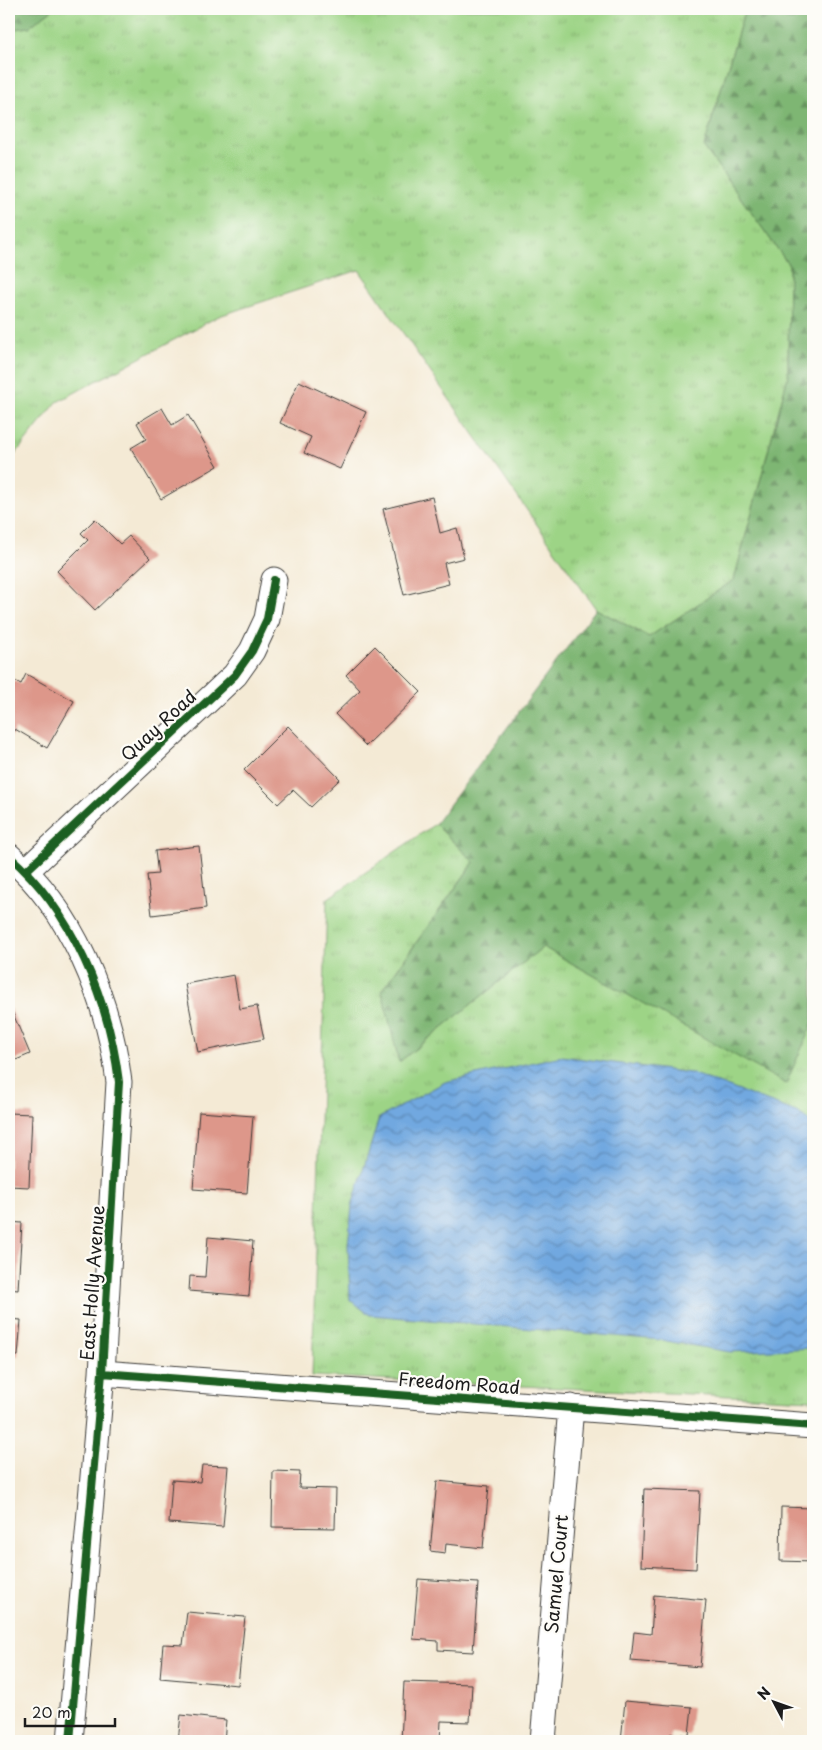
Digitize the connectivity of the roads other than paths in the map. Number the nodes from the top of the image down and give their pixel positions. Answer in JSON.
{"nodes":[{"id":1,"x":274,"y":580,"type":"dead end"},
{"id":2,"x":18,"y":863,"type":"edge"},
{"id":3,"x":102,"y":1373,"type":"junction"},
{"id":4,"x":571,"y":1407,"type":"junction"},
{"id":5,"x":813,"y":1426,"type":"edge"},
{"id":6,"x":70,"y":1741,"type":"edge"},
{"id":7,"x":542,"y":1741,"type":"edge"}],
"edges":[{"from":1,"to":2,"type":"street","name":"Quay Road"},
{"from":2,"to":3,"type":"street","name":"East Holly Avenue"},
{"from":3,"to":4,"type":"street","name":"Freedom Road"},
{"from":3,"to":6,"type":"street","name":"East Holly Avenue"},
{"from":4,"to":5,"type":"street","name":"Freedom Road"},
{"from":4,"to":7,"type":"street","name":"Samuel Court"}]}
